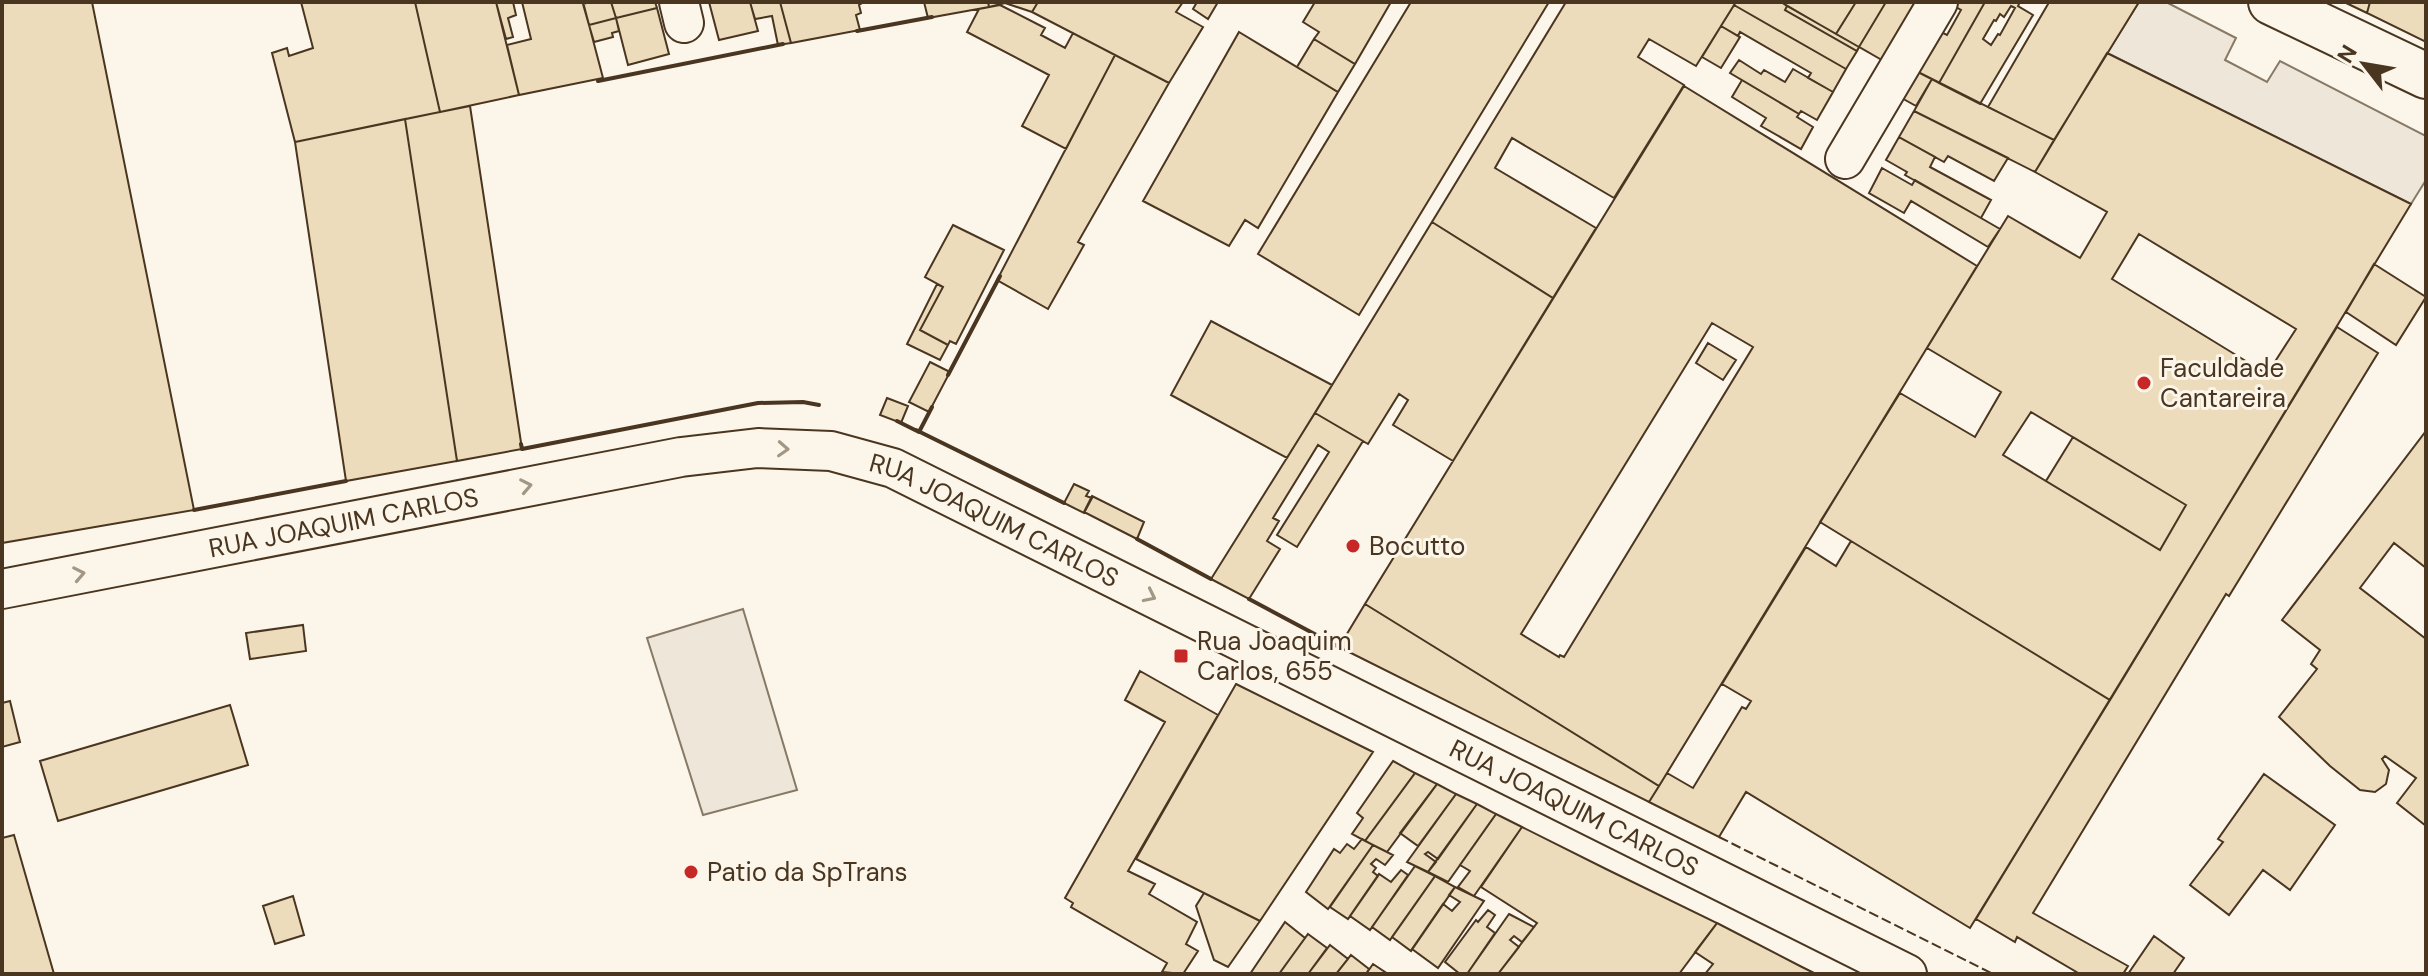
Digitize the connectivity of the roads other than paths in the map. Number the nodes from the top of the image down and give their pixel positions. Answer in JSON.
{"nodes":[{"id":1,"x":1938,"y":2,"type":"edge"},
{"id":2,"x":2271,"y":2,"type":"edge"},
{"id":3,"x":2426,"y":76,"type":"edge"},
{"id":4,"x":1845,"y":159,"type":"dead end"},
{"id":5,"x":2,"y":589,"type":"edge"},
{"id":6,"x":1907,"y":974,"type":"edge"}],
"edges":[{"from":1,"to":4,"type":"street"},
{"from":2,"to":3,"type":"main road"},
{"from":5,"to":6,"type":"street","name":"RUA JOAQUIM CARLOS","one_way":true}]}
